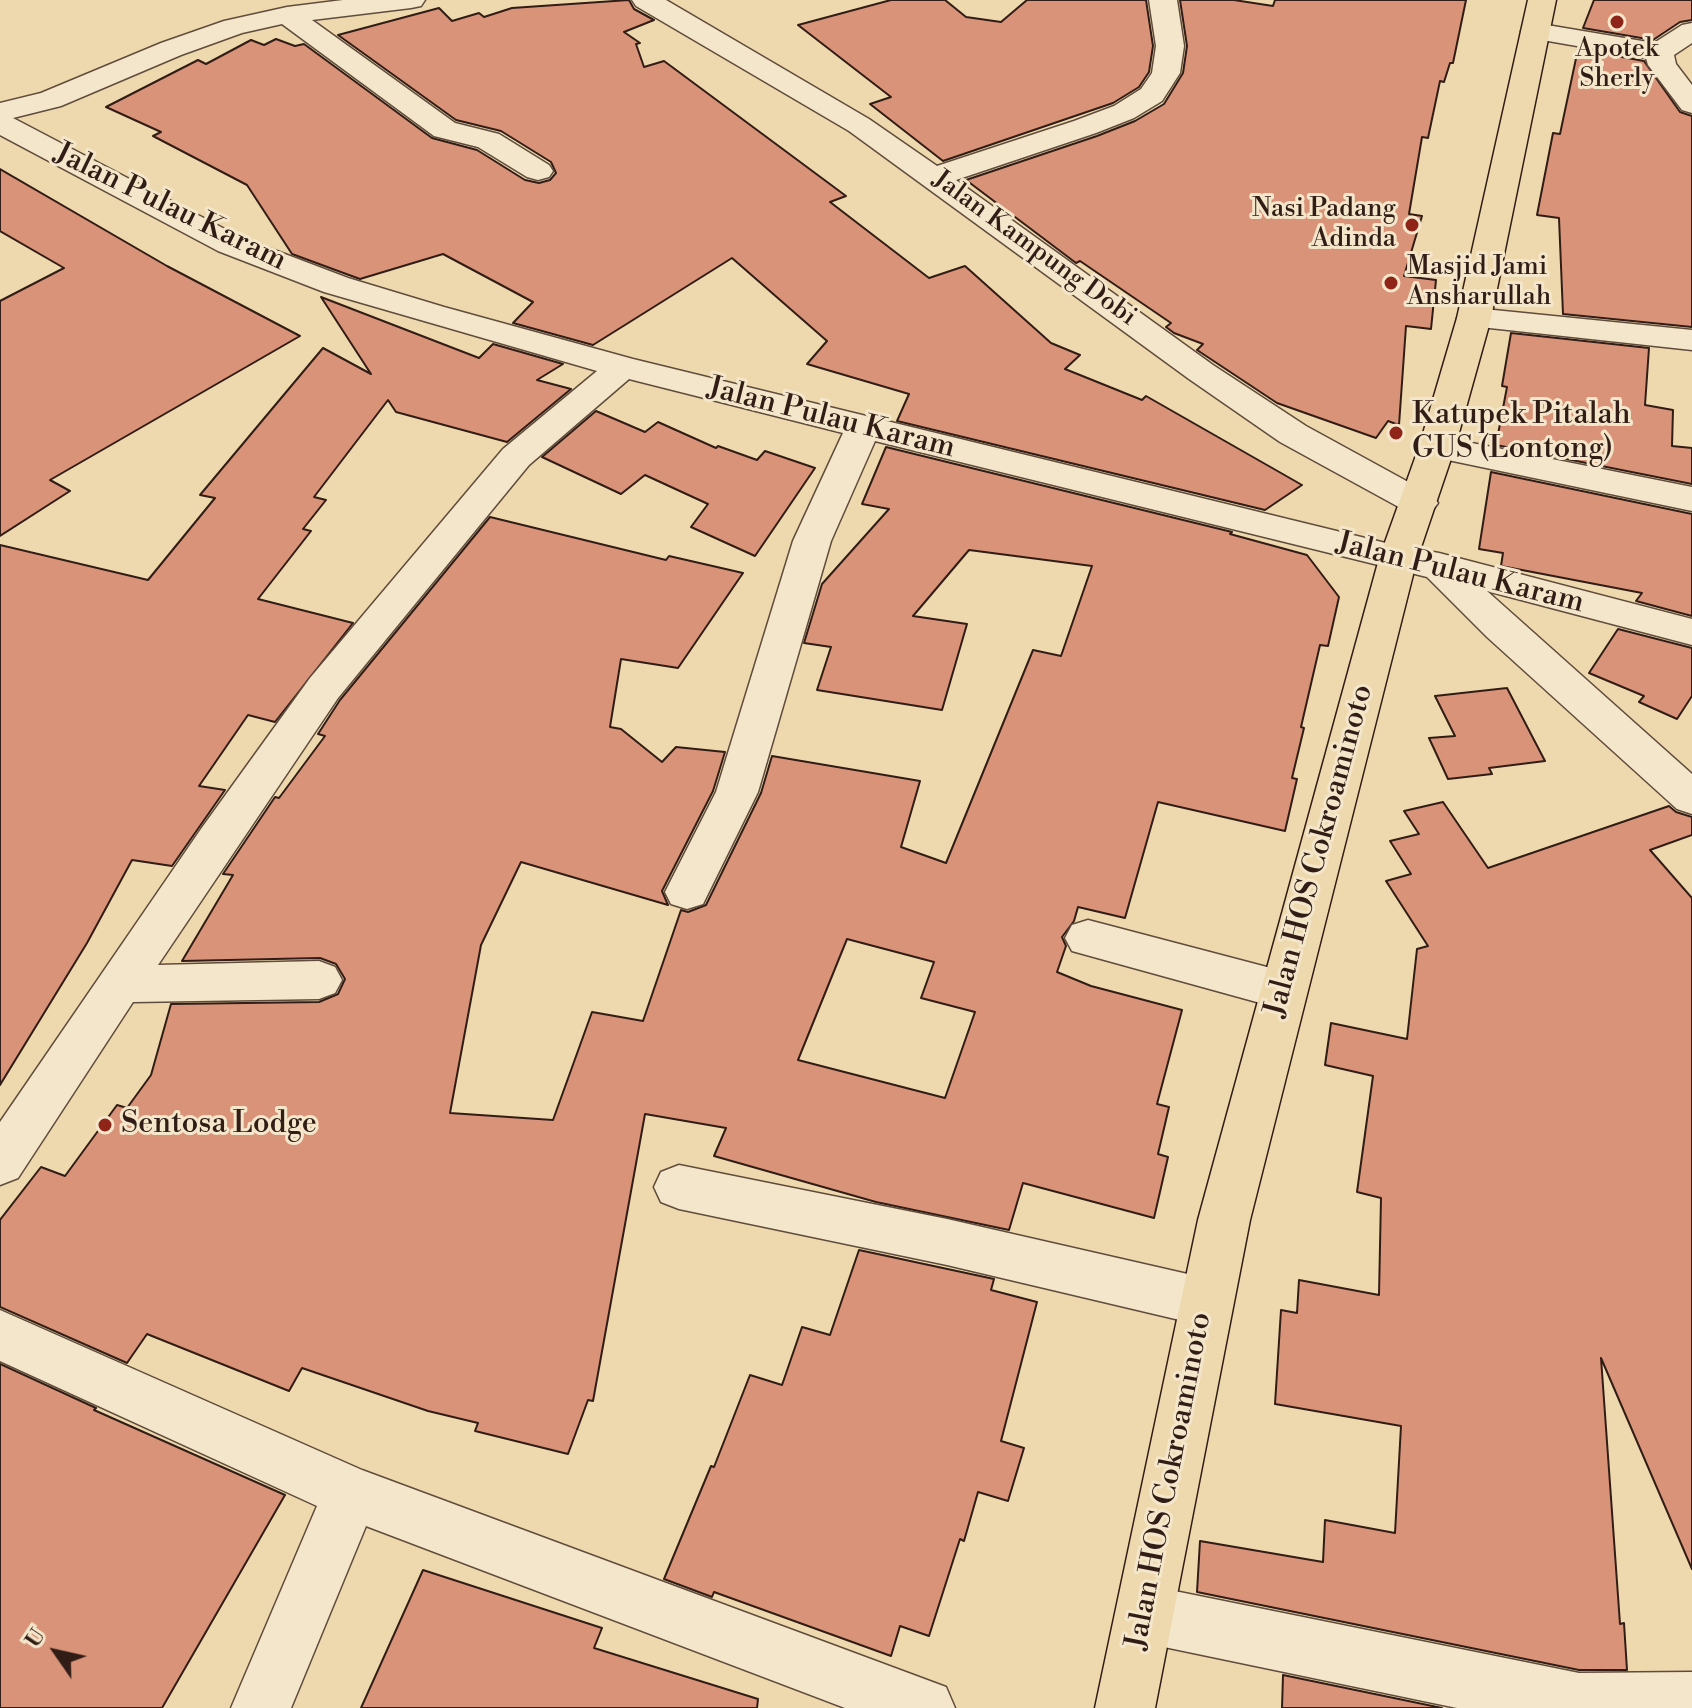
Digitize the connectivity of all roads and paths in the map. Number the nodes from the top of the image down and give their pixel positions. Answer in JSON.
{"nodes":[{"id":1,"x":411,"y":0,"type":"edge"},
{"id":2,"x":646,"y":0,"type":"edge"},
{"id":3,"x":1163,"y":0,"type":"edge"},
{"id":4,"x":287,"y":15,"type":"junction"},
{"id":5,"x":1538,"y":16,"type":"edge"},
{"id":6,"x":1692,"y":31,"type":"edge"},
{"id":7,"x":1659,"y":52,"type":"junction"},
{"id":8,"x":1692,"y":104,"type":"edge"},
{"id":9,"x":0,"y":112,"type":"edge"},
{"id":10,"x":0,"y":123,"type":"edge"},
{"id":11,"x":538,"y":171,"type":"dead end"},
{"id":12,"x":934,"y":177,"type":"junction"},
{"id":13,"x":1474,"y":318,"type":"junction"},
{"id":14,"x":1692,"y":340,"type":"edge"},
{"id":15,"x":622,"y":367,"type":"junction"},
{"id":16,"x":863,"y":428,"type":"junction"},
{"id":17,"x":1437,"y":447,"type":"junction"},
{"id":18,"x":1692,"y":499,"type":"edge"},
{"id":19,"x":1419,"y":503,"type":"junction"},
{"id":20,"x":1419,"y":563,"type":"junction"},
{"id":21,"x":1692,"y":632,"type":"edge"},
{"id":22,"x":1692,"y":798,"type":"edge"},
{"id":23,"x":687,"y":892,"type":"dead end"},
{"id":24,"x":1088,"y":938,"type":"dead end"},
{"id":25,"x":319,"y":980,"type":"dead end"},
{"id":26,"x":122,"y":984,"type":"junction"},
{"id":27,"x":1282,"y":990,"type":"junction"},
{"id":28,"x":0,"y":1163,"type":"edge"},
{"id":29,"x":679,"y":1187,"type":"dead end"},
{"id":30,"x":1205,"y":1302,"type":"junction"},
{"id":31,"x":0,"y":1335,"type":"edge"},
{"id":32,"x":351,"y":1493,"type":"junction"},
{"id":33,"x":1145,"y":1614,"type":"junction"},
{"id":34,"x":1692,"y":1702,"type":"edge"},
{"id":35,"x":261,"y":1708,"type":"edge"},
{"id":36,"x":925,"y":1708,"type":"edge"},
{"id":37,"x":1125,"y":1708,"type":"edge"}],
"edges":[{"from":1,"to":4,"type":"street"},
{"from":2,"to":12,"type":"street","name":"Jalan Kampung Dobi"},
{"from":3,"to":12,"type":"street"},
{"from":4,"to":9,"type":"street"},
{"from":4,"to":11,"type":"street"},
{"from":5,"to":7,"type":"street"},
{"from":5,"to":13,"type":"main road","name":"Jalan HOS Cokroaminoto"},
{"from":6,"to":7,"type":"street"},
{"from":7,"to":8,"type":"street"},
{"from":10,"to":15,"type":"street","name":"Jalan Pulau Karam"},
{"from":12,"to":19,"type":"street","name":"Jalan Kampung Dobi"},
{"from":13,"to":14,"type":"street"},
{"from":13,"to":17,"type":"main road","name":"Jalan HOS Cokroaminoto"},
{"from":15,"to":16,"type":"street","name":"Jalan Pulau Karam"},
{"from":15,"to":26,"type":"street"},
{"from":16,"to":20,"type":"street","name":"Jalan Pulau Karam"},
{"from":16,"to":23,"type":"street"},
{"from":17,"to":18,"type":"street"},
{"from":17,"to":19,"type":"main road","name":"Jalan HOS Cokroaminoto"},
{"from":19,"to":20,"type":"main road","name":"Jalan HOS Cokroaminoto"},
{"from":20,"to":21,"type":"street","name":"Jalan Pulau Karam"},
{"from":20,"to":22,"type":"street"},
{"from":20,"to":27,"type":"main road","name":"Jalan HOS Cokroaminoto"},
{"from":24,"to":27,"type":"street"},
{"from":25,"to":26,"type":"street"},
{"from":26,"to":28,"type":"street"},
{"from":27,"to":30,"type":"main road","name":"Jalan HOS Cokroaminoto"},
{"from":29,"to":30,"type":"street"},
{"from":30,"to":33,"type":"main road","name":"Jalan HOS Cokroaminoto"},
{"from":31,"to":32,"type":"street"},
{"from":32,"to":35,"type":"street"},
{"from":32,"to":36,"type":"street"},
{"from":33,"to":34,"type":"street"},
{"from":33,"to":37,"type":"main road","name":"Jalan HOS Cokroaminoto"}]}
